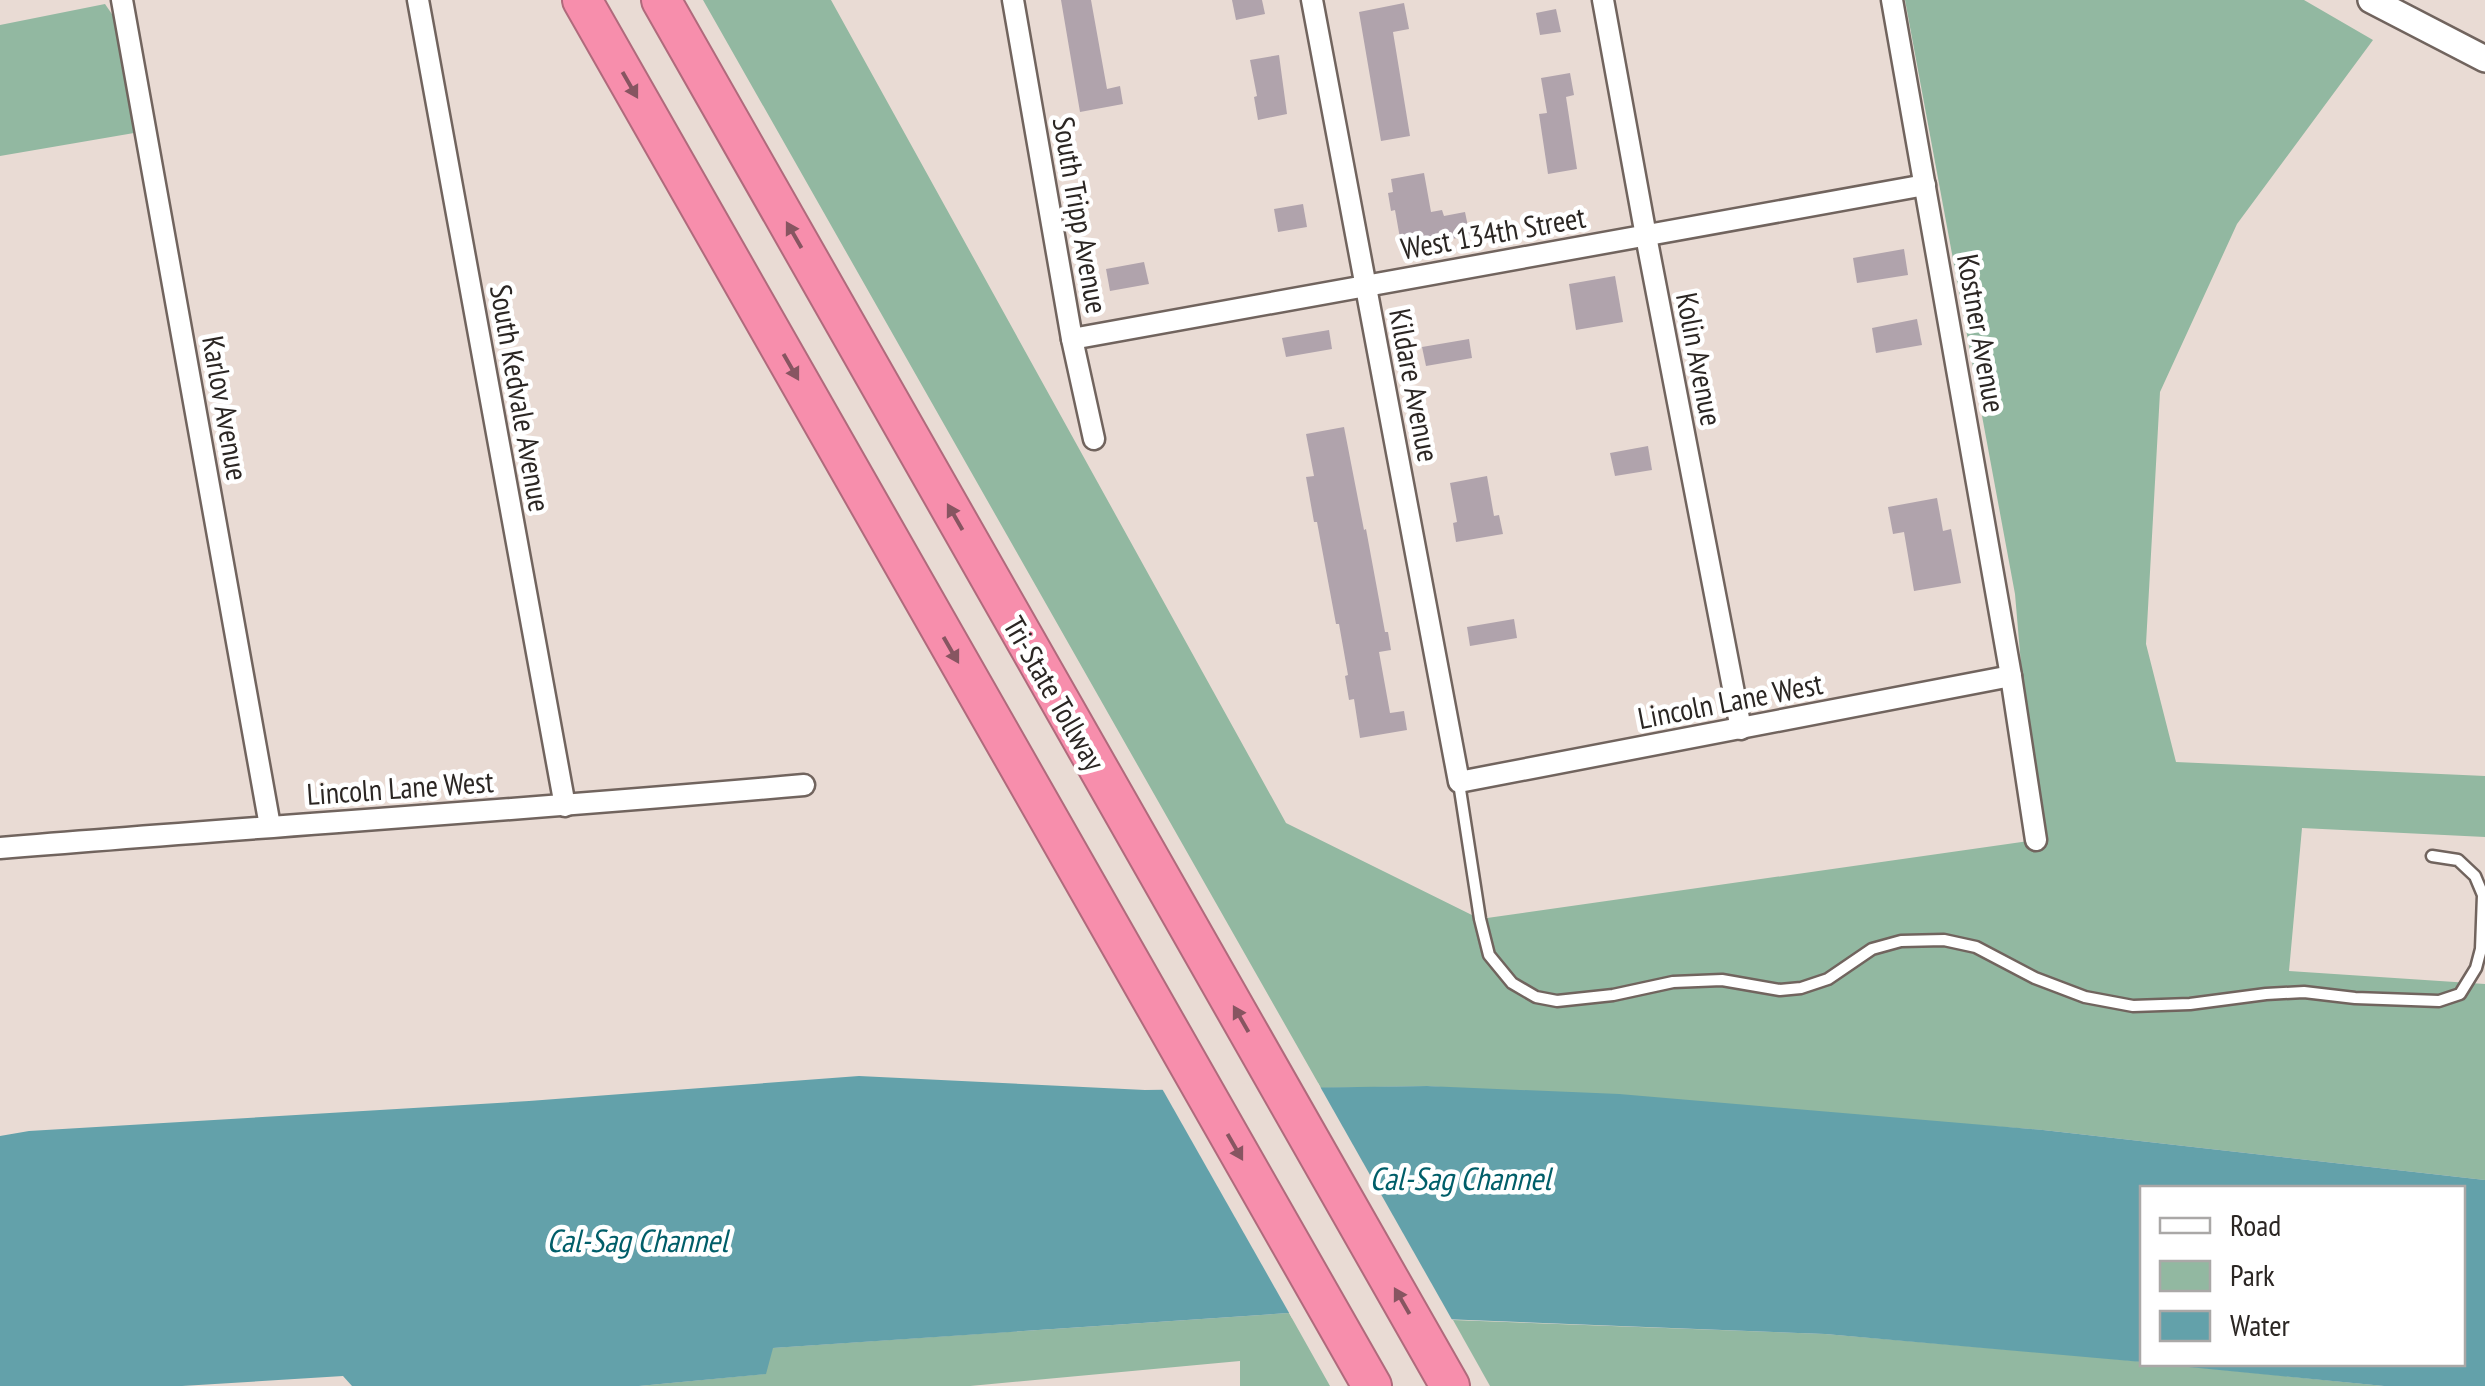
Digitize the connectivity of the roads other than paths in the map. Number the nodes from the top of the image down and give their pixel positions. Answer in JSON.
{"nodes":[{"id":1,"x":122,"y":0,"type":"edge"},
{"id":2,"x":418,"y":0,"type":"edge"},
{"id":3,"x":582,"y":0,"type":"edge"},
{"id":4,"x":660,"y":0,"type":"edge"},
{"id":5,"x":1013,"y":0,"type":"edge"},
{"id":6,"x":1312,"y":0,"type":"edge"},
{"id":7,"x":1603,"y":0,"type":"edge"},
{"id":8,"x":1892,"y":0,"type":"edge"},
{"id":9,"x":2374,"y":1,"type":"edge"},
{"id":10,"x":2485,"y":58,"type":"edge"},
{"id":11,"x":1925,"y":185,"type":"junction"},
{"id":12,"x":1646,"y":236,"type":"junction"},
{"id":13,"x":1366,"y":286,"type":"junction"},
{"id":14,"x":1072,"y":339,"type":"junction"},
{"id":15,"x":1094,"y":439,"type":"dead end"},
{"id":16,"x":2011,"y":676,"type":"junction"},
{"id":17,"x":1741,"y":730,"type":"junction"},
{"id":18,"x":1459,"y":782,"type":"junction"},
{"id":19,"x":804,"y":784,"type":"dead end"},
{"id":20,"x":565,"y":806,"type":"junction"},
{"id":21,"x":270,"y":826,"type":"junction"},
{"id":22,"x":2036,"y":840,"type":"dead end"},
{"id":23,"x":0,"y":848,"type":"edge"},
{"id":24,"x":2432,"y":856,"type":"dead end"},
{"id":25,"x":1372,"y":1386,"type":"edge"},
{"id":26,"x":1450,"y":1386,"type":"edge"}],
"edges":[{"from":1,"to":21,"type":"street","name":"Karlov Avenue"},
{"from":2,"to":20,"type":"street","name":"South Kedvale Avenue"},
{"from":3,"to":25,"type":"highway","one_way":true},
{"from":26,"to":4,"type":"highway","name":"Tri-State Tollway","one_way":true},
{"from":5,"to":14,"type":"street","name":"South Tripp Avenue"},
{"from":6,"to":13,"type":"street","name":"Kildare Avenue"},
{"from":7,"to":12,"type":"street","name":"Kolin Avenue"},
{"from":8,"to":11,"type":"street","name":"Kostner Avenue"},
{"from":9,"to":10,"type":"street"},
{"from":11,"to":12,"type":"street","name":"West 134th Street"},
{"from":11,"to":16,"type":"street","name":"Kostner Avenue"},
{"from":12,"to":13,"type":"street","name":"West 134th Street"},
{"from":12,"to":17,"type":"street","name":"Kolin Avenue"},
{"from":13,"to":14,"type":"street","name":"West 134th Street"},
{"from":13,"to":18,"type":"street","name":"Kildare Avenue"},
{"from":14,"to":15,"type":"street","name":"South Tripp Avenue"},
{"from":16,"to":17,"type":"street","name":"Lincoln Lane West"},
{"from":16,"to":22,"type":"street","name":"Kostner Avenue"},
{"from":17,"to":18,"type":"street","name":"Lincoln Lane West"},
{"from":18,"to":24,"type":"lane"},
{"from":19,"to":20,"type":"street","name":"Lincoln Lane West"},
{"from":20,"to":21,"type":"street","name":"Lincoln Lane West"},
{"from":21,"to":23,"type":"street","name":"Lincoln Lane West"}]}
